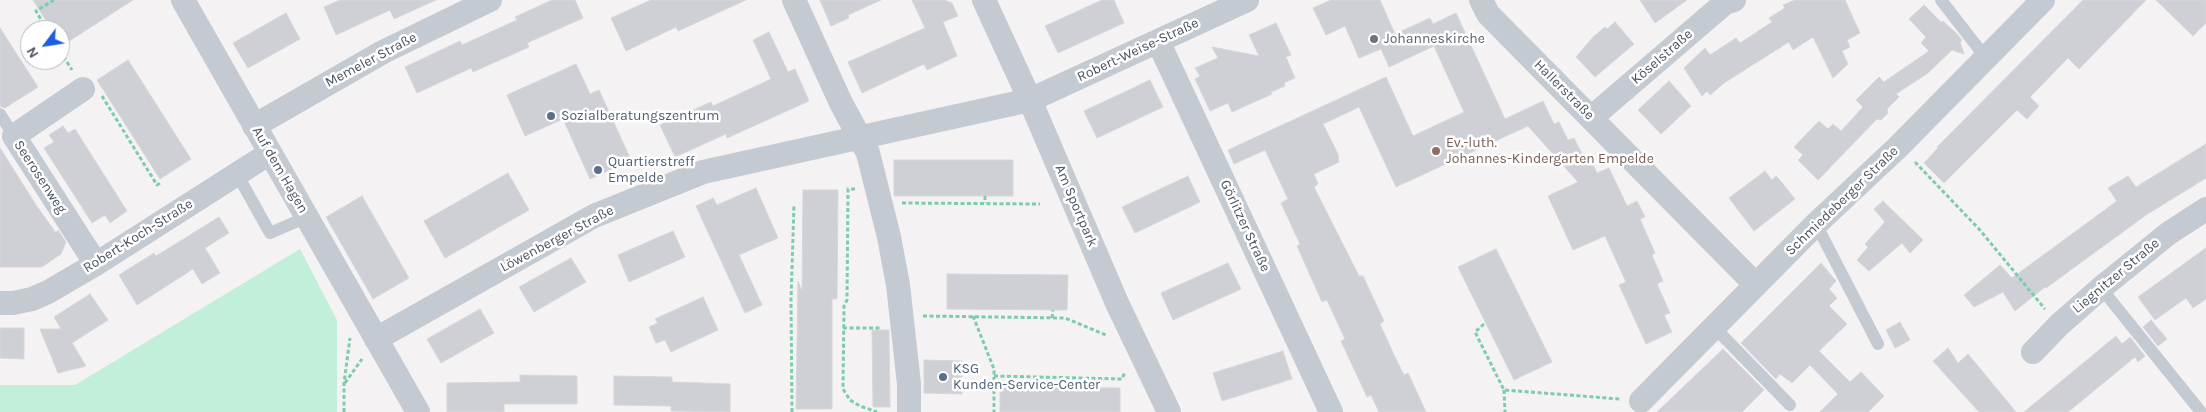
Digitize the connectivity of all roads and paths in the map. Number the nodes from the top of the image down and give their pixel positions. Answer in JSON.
{"nodes":[{"id":1,"x":54,"y":0,"type":"edge"},
{"id":2,"x":186,"y":0,"type":"edge"},
{"id":3,"x":490,"y":0,"type":"edge"},
{"id":4,"x":794,"y":0,"type":"edge"},
{"id":5,"x":984,"y":0,"type":"edge"},
{"id":6,"x":1247,"y":0,"type":"edge"},
{"id":7,"x":1481,"y":0,"type":"edge"},
{"id":8,"x":1734,"y":0,"type":"edge"},
{"id":9,"x":1941,"y":0,"type":"edge"},
{"id":10,"x":2043,"y":0,"type":"edge"},
{"id":11,"x":41,"y":20,"type":"edge"},
{"id":12,"x":1158,"y":41,"type":"junction"},
{"id":13,"x":1986,"y":58,"type":"junction"},
{"id":14,"x":83,"y":89,"type":"joint"},
{"id":15,"x":1030,"y":100,"type":"junction"},
{"id":16,"x":0,"y":114,"type":"edge"},
{"id":17,"x":1592,"y":118,"type":"junction"},
{"id":18,"x":254,"y":126,"type":"junction"},
{"id":19,"x":14,"y":136,"type":"junction"},
{"id":20,"x":859,"y":136,"type":"junction"},
{"id":21,"x":1898,"y":147,"type":"junction"},
{"id":22,"x":270,"y":153,"type":"junction"},
{"id":23,"x":237,"y":174,"type":"junction"},
{"id":24,"x":162,"y":182,"type":"dead end"},
{"id":25,"x":880,"y":196,"type":"junction"},
{"id":26,"x":927,"y":196,"type":"dead end"},
{"id":27,"x":985,"y":196,"type":"dead end"},
{"id":28,"x":927,"y":203,"type":"junction"},
{"id":29,"x":985,"y":203,"type":"junction"},
{"id":30,"x":794,"y":204,"type":"dead end"},
{"id":31,"x":1040,"y":204,"type":"dead end"},
{"id":32,"x":2206,"y":209,"type":"edge"},
{"id":33,"x":307,"y":217,"type":"junction"},
{"id":34,"x":1816,"y":224,"type":"junction"},
{"id":35,"x":96,"y":264,"type":"junction"},
{"id":36,"x":1756,"y":284,"type":"junction"},
{"id":37,"x":2101,"y":288,"type":"junction"},
{"id":38,"x":0,"y":303,"type":"edge"},
{"id":39,"x":979,"y":310,"type":"dead end"},
{"id":40,"x":1053,"y":310,"type":"dead end"},
{"id":41,"x":973,"y":316,"type":"junction"},
{"id":42,"x":978,"y":316,"type":"junction"},
{"id":43,"x":1052,"y":318,"type":"junction"},
{"id":44,"x":903,"y":322,"type":"junction"},
{"id":45,"x":1484,"y":324,"type":"dead end"},
{"id":46,"x":2059,"y":325,"type":"junction"},
{"id":47,"x":1714,"y":327,"type":"junction"},
{"id":48,"x":843,"y":328,"type":"junction"},
{"id":49,"x":350,"y":337,"type":"dead end"},
{"id":50,"x":1115,"y":338,"type":"dead end"},
{"id":51,"x":376,"y":339,"type":"junction"},
{"id":52,"x":1878,"y":344,"type":"dead end"},
{"id":53,"x":2033,"y":352,"type":"dead end"},
{"id":54,"x":1128,"y":366,"type":"dead end"},
{"id":55,"x":994,"y":376,"type":"junction"},
{"id":56,"x":344,"y":383,"type":"junction"},
{"id":57,"x":1504,"y":390,"type":"junction"},
{"id":58,"x":1641,"y":401,"type":"joint"},
{"id":59,"x":1790,"y":405,"type":"dead end"},
{"id":60,"x":344,"y":412,"type":"edge"},
{"id":61,"x":418,"y":412,"type":"edge"},
{"id":62,"x":792,"y":412,"type":"edge"},
{"id":63,"x":877,"y":412,"type":"edge"},
{"id":64,"x":909,"y":412,"type":"edge"},
{"id":65,"x":994,"y":412,"type":"edge"},
{"id":66,"x":1169,"y":412,"type":"edge"},
{"id":67,"x":1331,"y":412,"type":"edge"},
{"id":68,"x":1505,"y":412,"type":"edge"},
{"id":69,"x":2201,"y":412,"type":"edge"}],
"edges":[{"from":1,"to":11,"type":"path"},
{"from":2,"to":18,"type":"street","name":"Auf dem Hagen"},
{"from":3,"to":18,"type":"street","name":"Memeler Straße"},
{"from":4,"to":20,"type":"street"},
{"from":5,"to":15,"type":"street","name":"Am Sportpark"},
{"from":6,"to":12,"type":"street","name":"Robert-Weise-Straße"},
{"from":7,"to":17,"type":"street","name":"Hallerstraße"},
{"from":8,"to":17,"type":"street","name":"Köselstraße"},
{"from":9,"to":13,"type":"lane"},
{"from":10,"to":13,"type":"street","name":"Schmiedeberger Straße"},
{"from":12,"to":15,"type":"street","name":"Robert-Weise-Straße"},
{"from":12,"to":67,"type":"street","name":"Görlitzer Straße"},
{"from":13,"to":21,"type":"street","name":"Schmiedeberger Straße"},
{"from":14,"to":19,"type":"street","name":"Seerosenweg"},
{"from":14,"to":24,"type":"path"},
{"from":15,"to":20,"type":"street","name":"Löwenberger Straße"},
{"from":15,"to":66,"type":"street","name":"Am Sportpark"},
{"from":16,"to":19,"type":"lane"},
{"from":17,"to":36,"type":"street","name":"Hallerstraße"},
{"from":18,"to":22,"type":"street","name":"Auf dem Hagen"},
{"from":19,"to":35,"type":"street","name":"Seerosenweg"},
{"from":20,"to":25,"type":"street"},
{"from":20,"to":51,"type":"street","name":"Löwenberger Straße"},
{"from":21,"to":34,"type":"street","name":"Schmiedeberger Straße"},
{"from":21,"to":46,"type":"path"},
{"from":22,"to":23,"type":"street","name":"Robert-Koch-Straße"},
{"from":22,"to":33,"type":"street","name":"Auf dem Hagen"},
{"from":23,"to":33,"type":"lane"},
{"from":23,"to":35,"type":"street","name":"Robert-Koch-Straße"},
{"from":25,"to":28,"type":"path"},
{"from":25,"to":44,"type":"street"},
{"from":25,"to":48,"type":"path"},
{"from":26,"to":28,"type":"path"},
{"from":27,"to":29,"type":"path"},
{"from":28,"to":29,"type":"path"},
{"from":29,"to":31,"type":"path"},
{"from":30,"to":62,"type":"path"},
{"from":32,"to":37,"type":"street","name":"Liegnitzer Straße"},
{"from":33,"to":51,"type":"street","name":"Auf dem Hagen"},
{"from":34,"to":36,"type":"street","name":"Schmiedeberger Straße"},
{"from":34,"to":52,"type":"lane"},
{"from":35,"to":38,"type":"street","name":"Robert-Koch-Straße"},
{"from":36,"to":47,"type":"street","name":"Schmiedeberger Straße"},
{"from":37,"to":46,"type":"street","name":"Liegnitzer Straße"},
{"from":37,"to":69,"type":"lane"},
{"from":39,"to":42,"type":"path"},
{"from":40,"to":43,"type":"path"},
{"from":41,"to":42,"type":"path"},
{"from":41,"to":44,"type":"path"},
{"from":41,"to":55,"type":"path"},
{"from":42,"to":43,"type":"path"},
{"from":43,"to":50,"type":"path"},
{"from":44,"to":48,"type":"path"},
{"from":44,"to":64,"type":"street"},
{"from":45,"to":57,"type":"path"},
{"from":46,"to":53,"type":"street","name":"Liegnitzer Straße"},
{"from":47,"to":58,"type":"street","name":"Schmiedeberger Straße"},
{"from":47,"to":59,"type":"lane"},
{"from":48,"to":63,"type":"path"},
{"from":49,"to":56,"type":"path"},
{"from":51,"to":56,"type":"path"},
{"from":51,"to":61,"type":"street"},
{"from":54,"to":55,"type":"path"},
{"from":55,"to":65,"type":"path"},
{"from":56,"to":60,"type":"path"},
{"from":57,"to":58,"type":"path"},
{"from":57,"to":68,"type":"path"}]}
